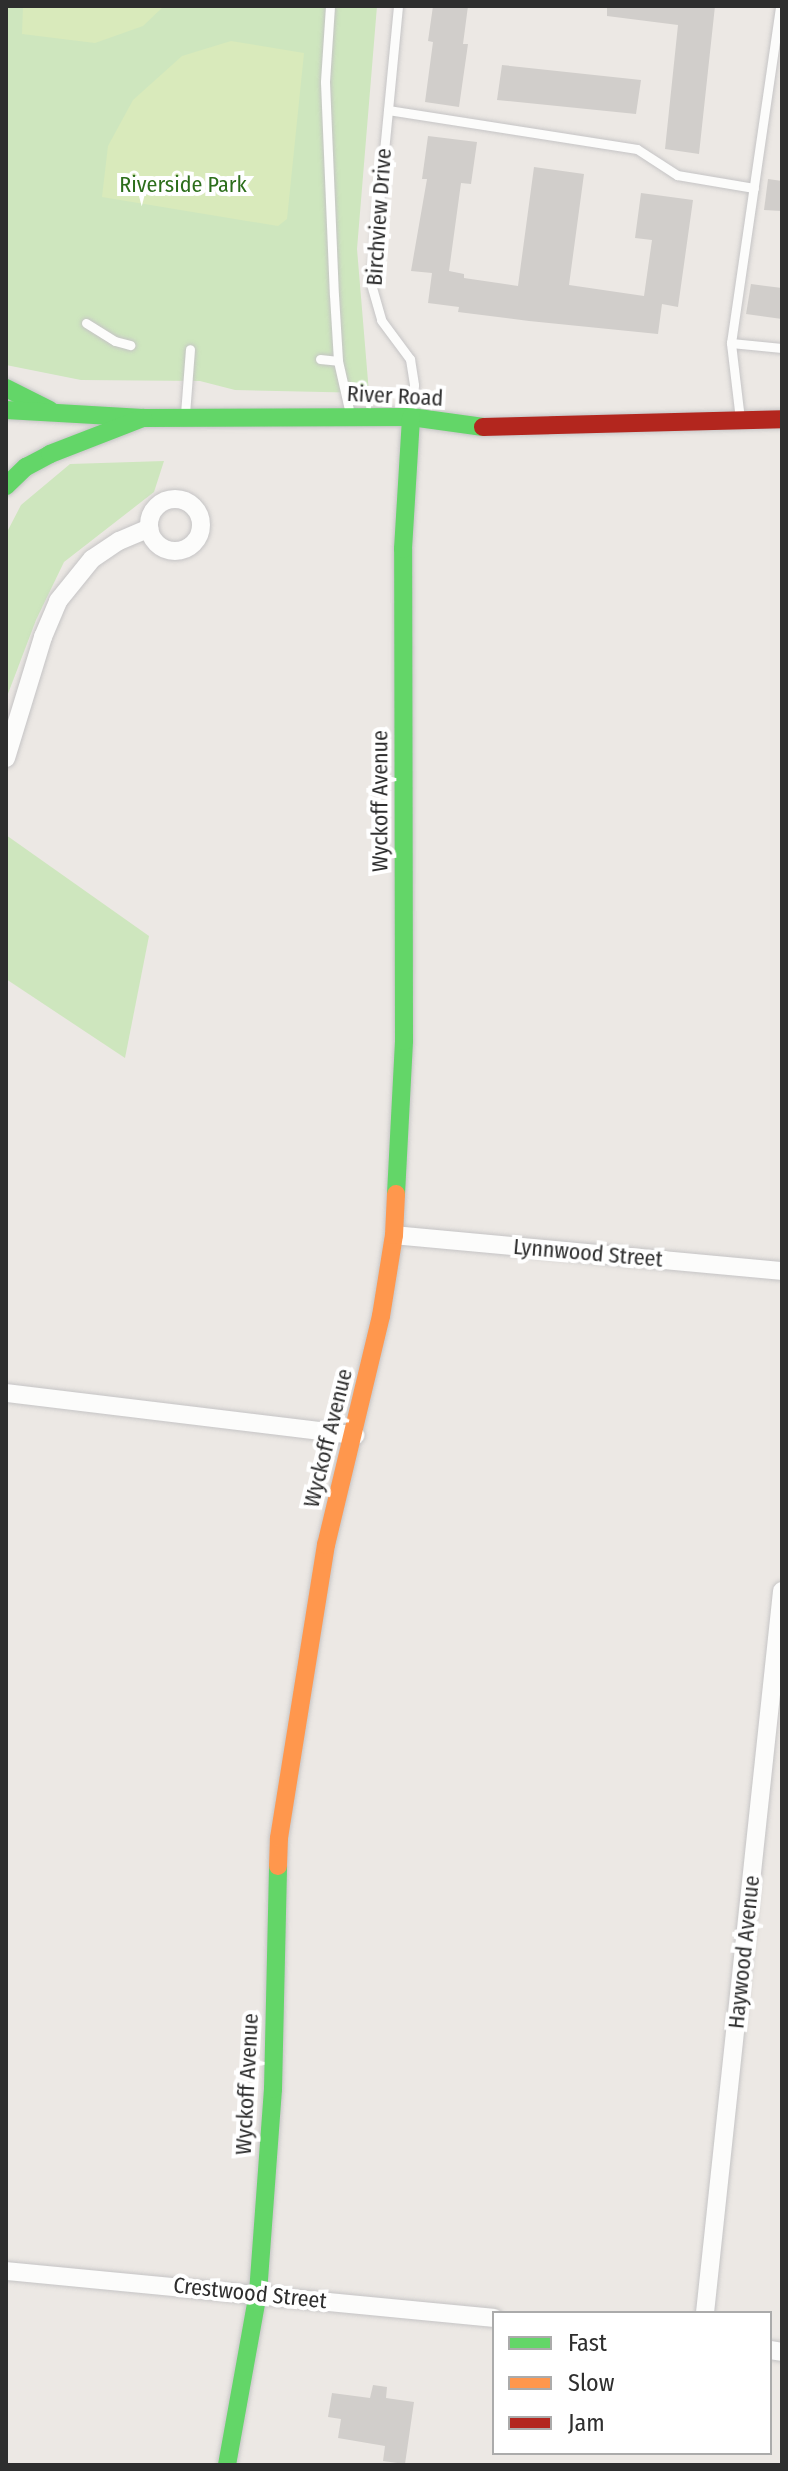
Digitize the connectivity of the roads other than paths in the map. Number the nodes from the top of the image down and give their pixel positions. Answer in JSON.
{"nodes":[{"id":1,"x":330,"y":6,"type":"edge"},
{"id":2,"x":398,"y":6,"type":"edge"},
{"id":3,"x":780,"y":6,"type":"edge"},
{"id":4,"x":388,"y":110,"type":"junction"},
{"id":5,"x":754,"y":188,"type":"junction"},
{"id":6,"x":86,"y":323,"type":"dead end"},
{"id":7,"x":731,"y":343,"type":"junction"},
{"id":8,"x":130,"y":345,"type":"dead end"},
{"id":9,"x":782,"y":348,"type":"edge"},
{"id":10,"x":190,"y":349,"type":"dead end"},
{"id":11,"x":320,"y":359,"type":"dead end"},
{"id":12,"x":338,"y":361,"type":"junction"},
{"id":13,"x":6,"y":388,"type":"edge"},
{"id":14,"x":6,"y":410,"type":"edge"},
{"id":15,"x":50,"y":410,"type":"junction"},
{"id":16,"x":185,"y":417,"type":"junction"},
{"id":17,"x":411,"y":417,"type":"junction"},
{"id":18,"x":143,"y":418,"type":"junction"},
{"id":19,"x":351,"y":418,"type":"junction"},
{"id":20,"x":740,"y":419,"type":"junction"},
{"id":21,"x":782,"y":419,"type":"edge"},
{"id":22,"x":6,"y":486,"type":"edge"},
{"id":23,"x":149,"y":528,"type":"dead end"},
{"id":24,"x":6,"y":758,"type":"edge"},
{"id":25,"x":394,"y":1235,"type":"junction"},
{"id":26,"x":782,"y":1271,"type":"edge"},
{"id":27,"x":6,"y":1393,"type":"edge"},
{"id":28,"x":355,"y":1435,"type":"junction"},
{"id":29,"x":782,"y":1591,"type":"edge"},
{"id":30,"x":6,"y":2271,"type":"edge"},
{"id":31,"x":258,"y":2293,"type":"junction"},
{"id":32,"x":705,"y":2311,"type":"edge"},
{"id":33,"x":492,"y":2318,"type":"edge"},
{"id":34,"x":227,"y":2465,"type":"edge"}],
"edges":[{"from":1,"to":12,"type":"lane"},
{"from":2,"to":4,"type":"lane","name":"Birchview Drive"},
{"from":3,"to":5,"type":"lane"},
{"from":4,"to":5,"type":"lane"},
{"from":4,"to":17,"type":"lane","name":"Birchview Drive"},
{"from":5,"to":7,"type":"lane"},
{"from":6,"to":8,"type":"lane"},
{"from":7,"to":9,"type":"lane"},
{"from":7,"to":20,"type":"lane"},
{"from":10,"to":16,"type":"lane"},
{"from":11,"to":12,"type":"lane"},
{"from":12,"to":19,"type":"lane"},
{"from":13,"to":15,"type":"main road"},
{"from":14,"to":15,"type":"main road","name":"River Road"},
{"from":15,"to":18,"type":"main road","name":"River Road"},
{"from":16,"to":18,"type":"main road","name":"River Road"},
{"from":16,"to":19,"type":"main road","name":"River Road"},
{"from":17,"to":19,"type":"main road","name":"River Road"},
{"from":17,"to":20,"type":"main road","name":"River Road"},
{"from":17,"to":25,"type":"main road","name":"Wyckoff Avenue"},
{"from":18,"to":22,"type":"main road"},
{"from":20,"to":21,"type":"main road","name":"River Road"},
{"from":23,"to":24,"type":"street"},
{"from":25,"to":26,"type":"street","name":"Lynnwood Street"},
{"from":25,"to":28,"type":"main road","name":"Wyckoff Avenue"},
{"from":27,"to":28,"type":"street"},
{"from":28,"to":31,"type":"main road","name":"Wyckoff Avenue"},
{"from":29,"to":32,"type":"street","name":"Haywood Avenue"},
{"from":30,"to":31,"type":"street","name":"Crestwood Street"},
{"from":31,"to":33,"type":"street","name":"Crestwood Street"},
{"from":31,"to":34,"type":"main road","name":"Wyckoff Avenue"}]}
